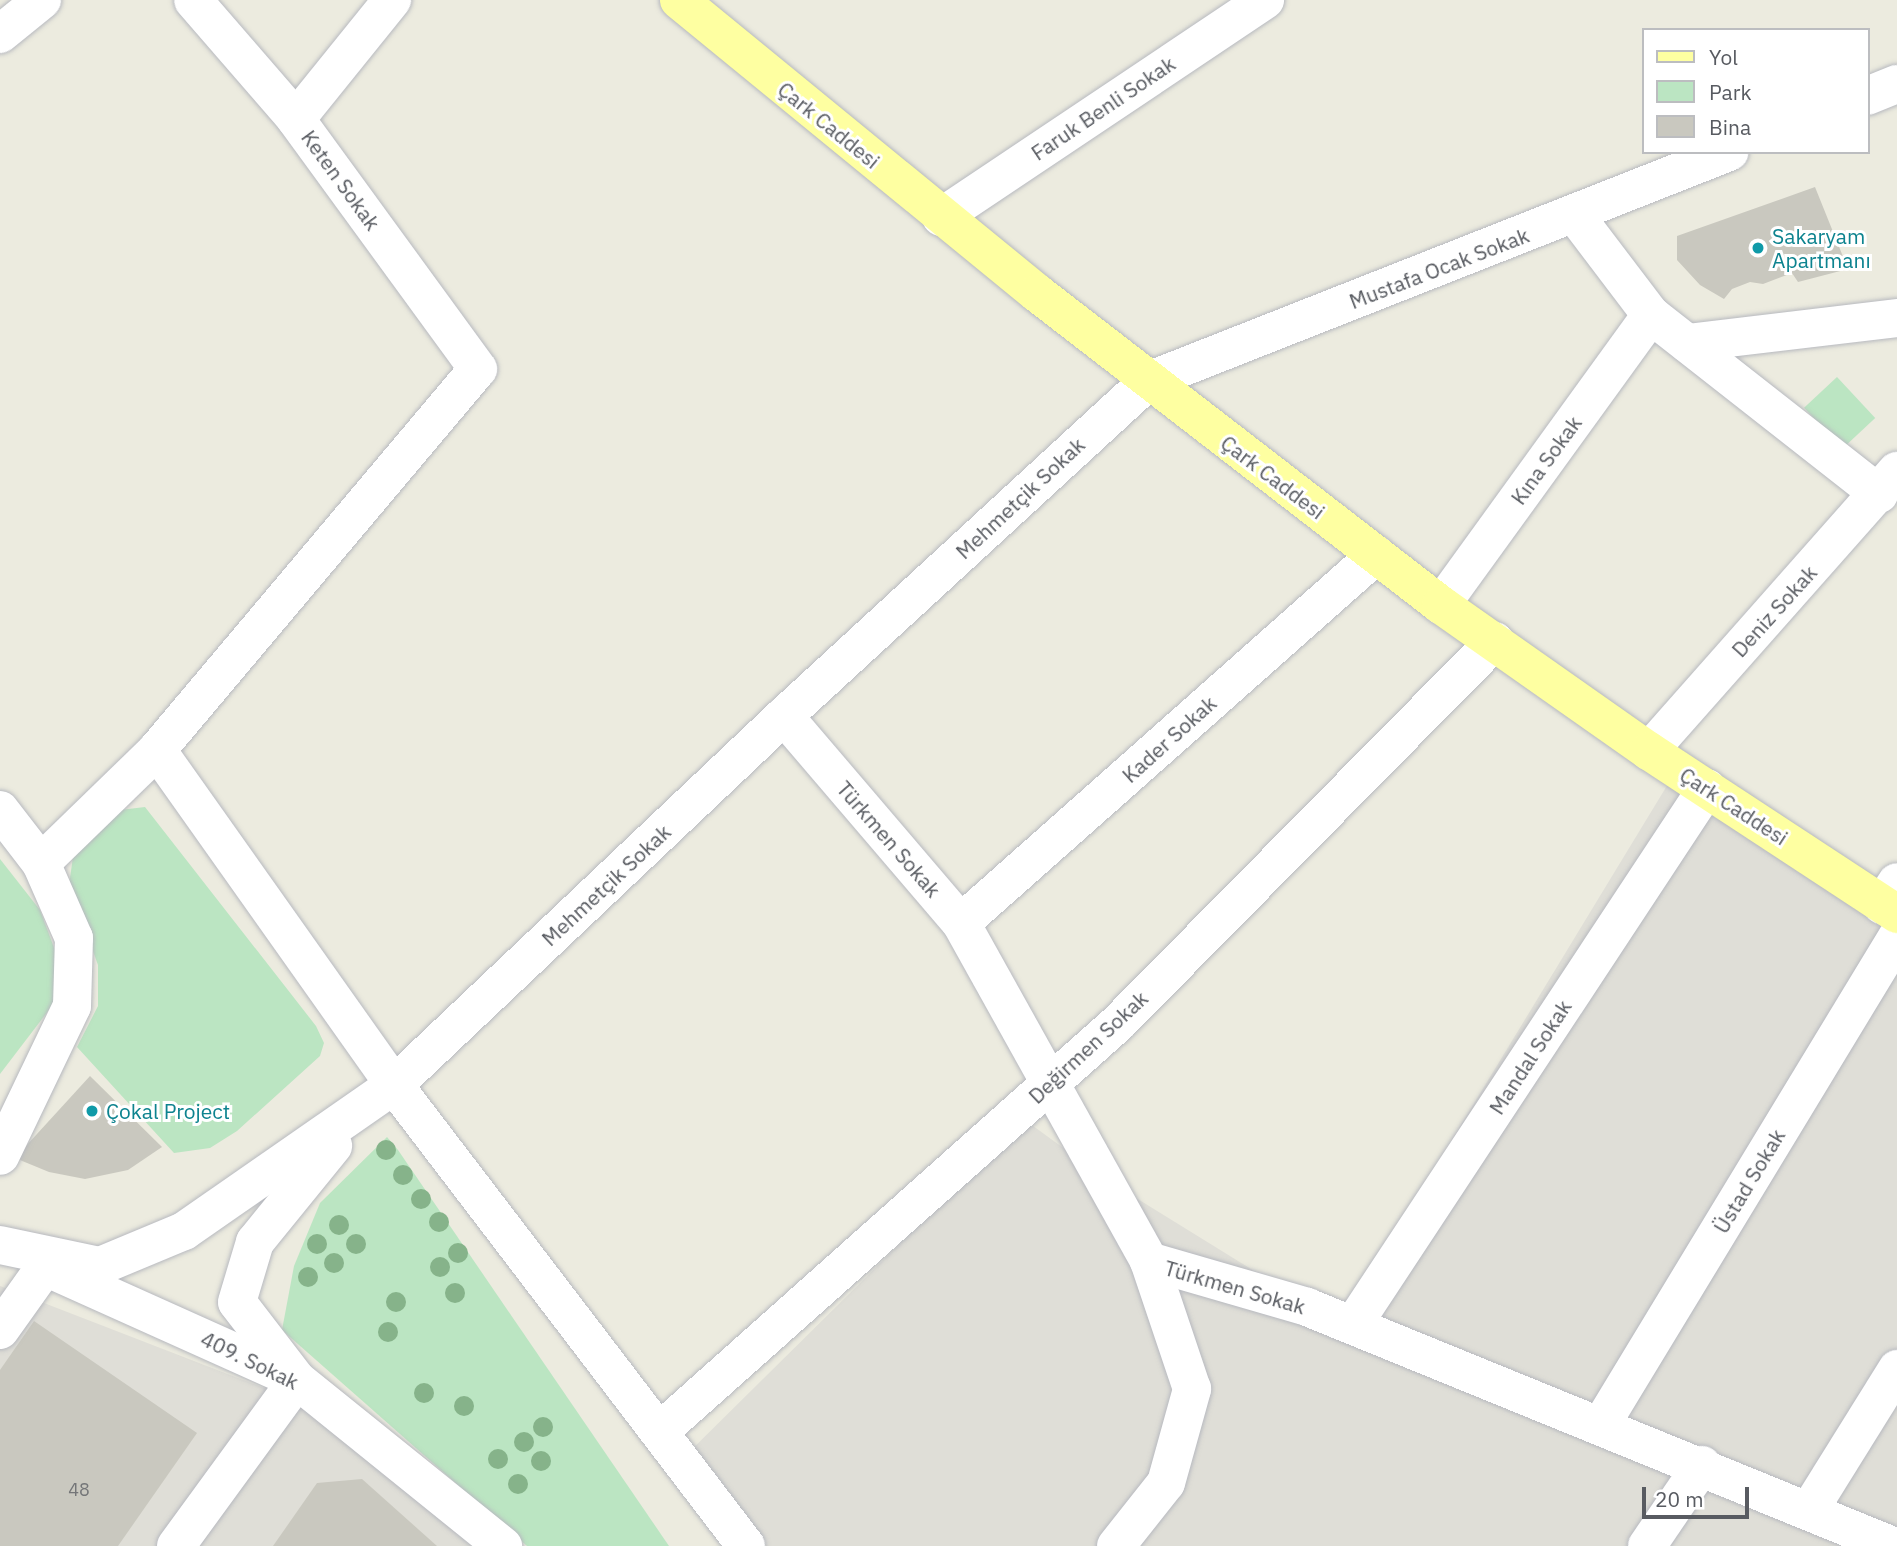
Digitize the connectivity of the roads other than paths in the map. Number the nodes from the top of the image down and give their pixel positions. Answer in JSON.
{"nodes":[{"id":1,"x":42,"y":0,"type":"edge"},
{"id":2,"x":193,"y":0,"type":"edge"},
{"id":3,"x":392,"y":0,"type":"edge"},
{"id":4,"x":679,"y":0,"type":"edge"},
{"id":5,"x":1265,"y":0,"type":"edge"},
{"id":6,"x":1218,"y":11,"type":"edge"},
{"id":7,"x":0,"y":34,"type":"edge"},
{"id":8,"x":1897,"y":84,"type":"edge"},
{"id":9,"x":1869,"y":95,"type":"edge"},
{"id":10,"x":296,"y":119,"type":"junction"},
{"id":11,"x":1724,"y":154,"type":"edge"},
{"id":12,"x":1575,"y":215,"type":"junction"},
{"id":13,"x":941,"y":217,"type":"junction"},
{"id":14,"x":1651,"y":315,"type":"junction"},
{"id":15,"x":1897,"y":318,"type":"edge"},
{"id":16,"x":1686,"y":344,"type":"junction"},
{"id":17,"x":1147,"y":381,"type":"junction"},
{"id":18,"x":1888,"y":482,"type":"edge"},
{"id":19,"x":1376,"y":555,"type":"junction"},
{"id":20,"x":1441,"y":605,"type":"junction"},
{"id":21,"x":1495,"y":641,"type":"junction"},
{"id":22,"x":784,"y":716,"type":"junction"},
{"id":23,"x":157,"y":750,"type":"junction"},
{"id":24,"x":1649,"y":751,"type":"junction"},
{"id":25,"x":1707,"y":788,"type":"junction"},
{"id":26,"x":0,"y":810,"type":"edge"},
{"id":27,"x":40,"y":863,"type":"junction"},
{"id":28,"x":1893,"y":909,"type":"edge"},
{"id":29,"x":961,"y":923,"type":"junction"},
{"id":30,"x":1051,"y":1082,"type":"junction"},
{"id":31,"x":394,"y":1085,"type":"junction"},
{"id":32,"x":0,"y":1156,"type":"edge"},
{"id":33,"x":0,"y":1245,"type":"edge"},
{"id":34,"x":0,"y":1251,"type":"edge"},
{"id":35,"x":1149,"y":1261,"type":"junction"},
{"id":36,"x":45,"y":1267,"type":"junction"},
{"id":37,"x":1353,"y":1325,"type":"junction"},
{"id":38,"x":0,"y":1330,"type":"edge"},
{"id":39,"x":1897,"y":1369,"type":"edge"},
{"id":40,"x":298,"y":1380,"type":"junction"},
{"id":41,"x":1601,"y":1425,"type":"junction"},
{"id":42,"x":659,"y":1432,"type":"junction"},
{"id":43,"x":1702,"y":1465,"type":"junction"},
{"id":44,"x":1810,"y":1509,"type":"junction"},
{"id":45,"x":176,"y":1546,"type":"edge"},
{"id":46,"x":503,"y":1546,"type":"edge"},
{"id":47,"x":746,"y":1546,"type":"edge"},
{"id":48,"x":1116,"y":1546,"type":"edge"},
{"id":49,"x":1647,"y":1546,"type":"edge"},
{"id":50,"x":1893,"y":1546,"type":"edge"}],
"edges":[{"from":1,"to":7,"type":"street"},
{"from":2,"to":10,"type":"street","name":"Keten Sokak"},
{"from":3,"to":10,"type":"street"},
{"from":4,"to":13,"type":"main road","name":"Çark Caddesi"},
{"from":5,"to":6,"type":"street","name":"Faruk Benli Sokak"},
{"from":6,"to":13,"type":"street","name":"Faruk Benli Sokak"},
{"from":8,"to":9,"type":"street"},
{"from":10,"to":23,"type":"street","name":"Keten Sokak"},
{"from":11,"to":12,"type":"street","name":"Mustafa Ocak Sokak"},
{"from":12,"to":14,"type":"street"},
{"from":12,"to":17,"type":"street","name":"Mustafa Ocak Sokak"},
{"from":13,"to":17,"type":"main road","name":"Çark Caddesi"},
{"from":14,"to":16,"type":"street"},
{"from":14,"to":20,"type":"street","name":"Kına Sokak"},
{"from":15,"to":16,"type":"street"},
{"from":16,"to":18,"type":"street"},
{"from":17,"to":19,"type":"main road","name":"Çark Caddesi"},
{"from":17,"to":22,"type":"street","name":"Mehmetçik Sokak"},
{"from":18,"to":24,"type":"street","name":"Deniz Sokak"},
{"from":19,"to":20,"type":"main road","name":"Çark Caddesi"},
{"from":19,"to":29,"type":"street","name":"Kader Sokak"},
{"from":20,"to":21,"type":"main road","name":"Çark Caddesi"},
{"from":21,"to":24,"type":"main road","name":"Çark Caddesi"},
{"from":21,"to":30,"type":"street","name":"Değirmen Sokak"},
{"from":22,"to":29,"type":"street","name":"Türkmen Sokak"},
{"from":22,"to":31,"type":"street","name":"Mehmetçik Sokak"},
{"from":23,"to":27,"type":"street"},
{"from":23,"to":31,"type":"street"},
{"from":24,"to":25,"type":"main road","name":"Çark Caddesi"},
{"from":25,"to":28,"type":"main road","name":"Çark Caddesi"},
{"from":25,"to":37,"type":"street","name":"Mandal Sokak"},
{"from":26,"to":27,"type":"street"},
{"from":27,"to":32,"type":"street"},
{"from":28,"to":41,"type":"street","name":"Üstad Sokak"},
{"from":29,"to":30,"type":"street","name":"Türkmen Sokak"},
{"from":30,"to":35,"type":"street","name":"Türkmen Sokak"},
{"from":30,"to":42,"type":"street","name":"Değirmen Sokak"},
{"from":31,"to":33,"type":"street","name":"Mehmetçik Sokak"},
{"from":31,"to":40,"type":"street"},
{"from":31,"to":42,"type":"street"},
{"from":34,"to":36,"type":"street","name":"409. Sokak"},
{"from":35,"to":37,"type":"street","name":"Türkmen Sokak"},
{"from":35,"to":48,"type":"street"},
{"from":36,"to":38,"type":"street"},
{"from":36,"to":40,"type":"street","name":"409. Sokak"},
{"from":37,"to":41,"type":"street","name":"Türkmen Sokak"},
{"from":39,"to":44,"type":"street"},
{"from":40,"to":45,"type":"street"},
{"from":40,"to":46,"type":"street","name":"409. Sokak"},
{"from":41,"to":43,"type":"street","name":"Türkmen Sokak"},
{"from":42,"to":47,"type":"street"},
{"from":43,"to":44,"type":"street","name":"Türkmen Sokak"},
{"from":43,"to":49,"type":"street"},
{"from":44,"to":50,"type":"street","name":"Türkmen Sokak"}]}
